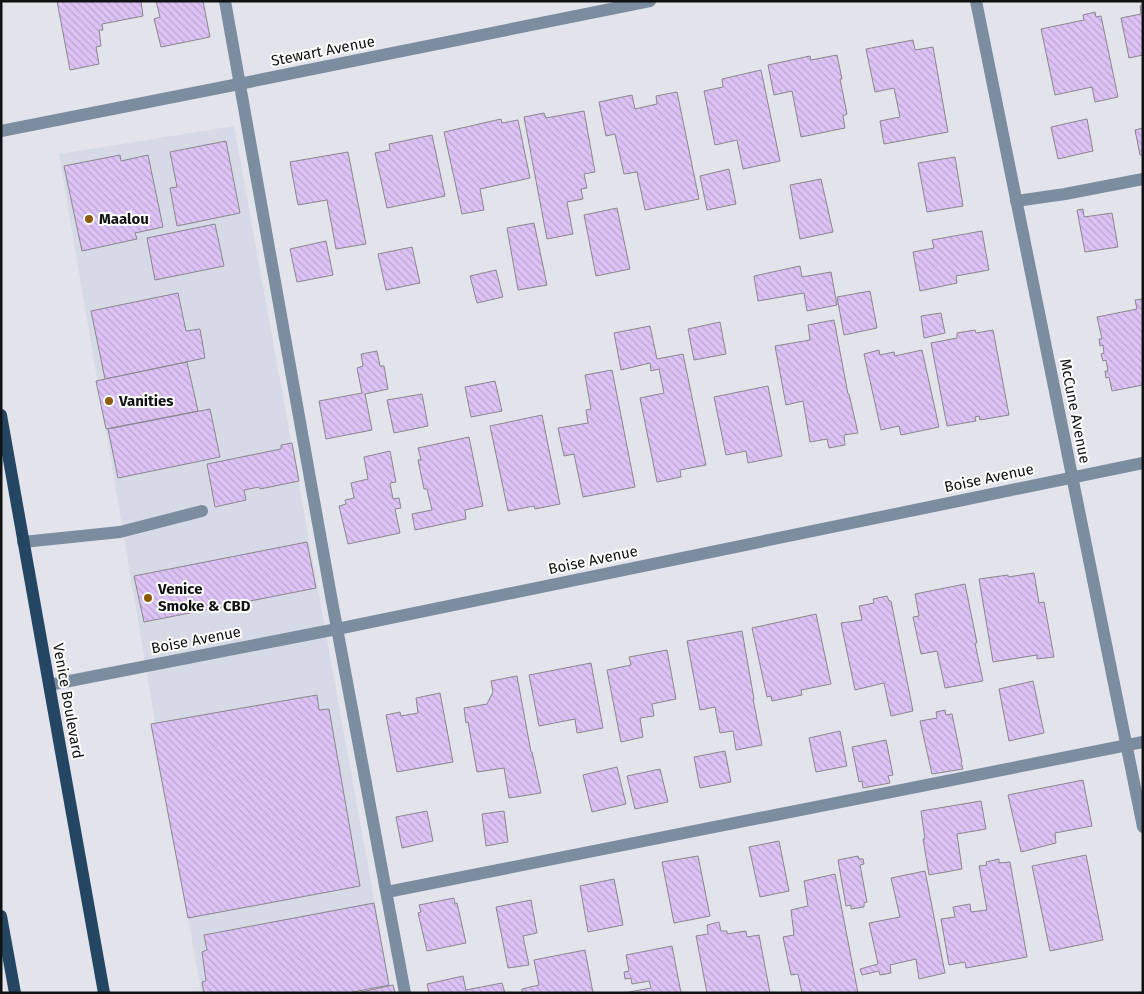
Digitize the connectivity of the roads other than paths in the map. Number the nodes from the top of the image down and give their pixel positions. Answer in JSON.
{"nodes":[{"id":1,"x":225,"y":1,"type":"edge"},
{"id":2,"x":650,"y":1,"type":"edge"},
{"id":3,"x":976,"y":1,"type":"edge"},
{"id":4,"x":239,"y":84,"type":"junction"},
{"id":5,"x":1,"y":131,"type":"edge"},
{"id":6,"x":1143,"y":179,"type":"edge"},
{"id":7,"x":1016,"y":201,"type":"junction"},
{"id":8,"x":1,"y":415,"type":"edge"},
{"id":9,"x":1143,"y":463,"type":"edge"},
{"id":10,"x":1072,"y":477,"type":"junction"},
{"id":11,"x":202,"y":511,"type":"dead end"},
{"id":12,"x":23,"y":542,"type":"junction"},
{"id":13,"x":337,"y":629,"type":"junction"},
{"id":14,"x":49,"y":685,"type":"junction"},
{"id":15,"x":1143,"y":742,"type":"edge"},
{"id":16,"x":1126,"y":745,"type":"junction"},
{"id":17,"x":1143,"y":827,"type":"edge"},
{"id":18,"x":387,"y":892,"type":"junction"},
{"id":19,"x":1,"y":916,"type":"edge"},
{"id":20,"x":15,"y":993,"type":"edge"},
{"id":21,"x":104,"y":993,"type":"edge"},
{"id":22,"x":405,"y":993,"type":"edge"}],
"edges":[{"from":1,"to":4,"type":"street"},
{"from":2,"to":4,"type":"street","name":"Stewart Avenue"},
{"from":3,"to":7,"type":"street","name":"McCune Avenue"},
{"from":4,"to":5,"type":"street","name":"Stewart Avenue"},
{"from":4,"to":13,"type":"street"},
{"from":6,"to":7,"type":"street"},
{"from":7,"to":10,"type":"street","name":"McCune Avenue"},
{"from":8,"to":12,"type":"main road","name":"Venice Boulevard"},
{"from":9,"to":10,"type":"street","name":"Boise Avenue"},
{"from":10,"to":13,"type":"street","name":"Boise Avenue"},
{"from":10,"to":16,"type":"street","name":"McCune Avenue"},
{"from":11,"to":12,"type":"street"},
{"from":12,"to":14,"type":"main road","name":"Venice Boulevard"},
{"from":13,"to":14,"type":"street","name":"Boise Avenue"},
{"from":13,"to":18,"type":"street"},
{"from":14,"to":21,"type":"main road","name":"Venice Boulevard"},
{"from":15,"to":16,"type":"street"},
{"from":16,"to":17,"type":"street","name":"McCune Avenue"},
{"from":16,"to":18,"type":"street"},
{"from":18,"to":22,"type":"street"},
{"from":19,"to":20,"type":"main road"}]}
